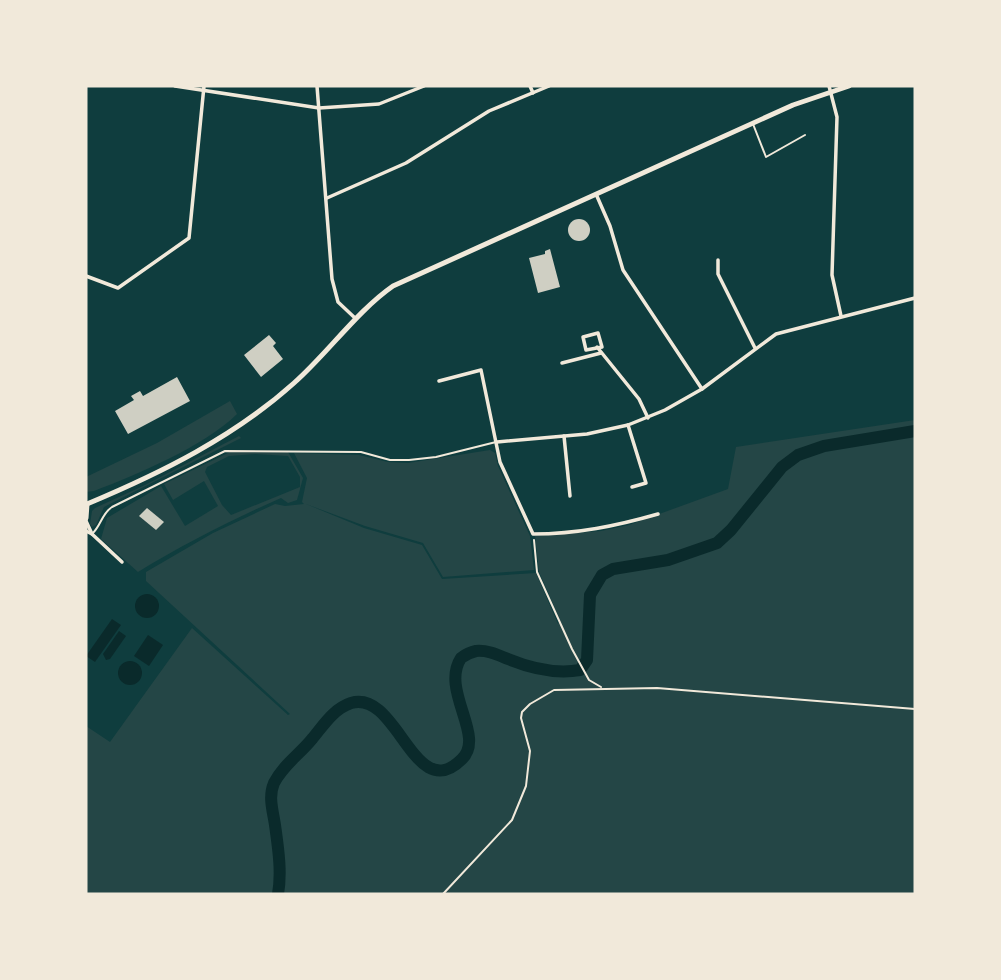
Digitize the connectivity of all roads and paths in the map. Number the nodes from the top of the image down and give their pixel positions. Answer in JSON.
{"nodes":[{"id":1,"x":175,"y":86,"type":"edge"},
{"id":2,"x":317,"y":86,"type":"edge"},
{"id":3,"x":421,"y":86,"type":"edge"},
{"id":4,"x":530,"y":86,"type":"edge"},
{"id":5,"x":549,"y":86,"type":"edge"},
{"id":6,"x":849,"y":86,"type":"edge"},
{"id":7,"x":204,"y":88,"type":"edge"},
{"id":8,"x":830,"y":89,"type":"edge"},
{"id":9,"x":533,"y":93,"type":"junction"},
{"id":10,"x":319,"y":107,"type":"junction"},
{"id":11,"x":753,"y":123,"type":"junction"},
{"id":12,"x":805,"y":135,"type":"dead end"},
{"id":13,"x":596,"y":194,"type":"junction"},
{"id":14,"x":327,"y":198,"type":"junction"},
{"id":15,"x":718,"y":260,"type":"dead end"},
{"id":16,"x":86,"y":276,"type":"edge"},
{"id":17,"x":915,"y":298,"type":"edge"},
{"id":18,"x":841,"y":316,"type":"junction"},
{"id":19,"x":357,"y":319,"type":"junction"},
{"id":20,"x":597,"y":348,"type":"junction"},
{"id":21,"x":755,"y":348,"type":"junction"},
{"id":22,"x":602,"y":353,"type":"junction"},
{"id":23,"x":562,"y":363,"type":"dead end"},
{"id":24,"x":439,"y":381,"type":"dead end"},
{"id":25,"x":702,"y":389,"type":"junction"},
{"id":26,"x":648,"y":418,"type":"junction"},
{"id":27,"x":628,"y":425,"type":"junction"},
{"id":28,"x":564,"y":436,"type":"junction"},
{"id":29,"x":497,"y":442,"type":"junction"},
{"id":30,"x":632,"y":487,"type":"dead end"},
{"id":31,"x":569,"y":496,"type":"dead end"},
{"id":32,"x":87,"y":503,"type":"edge"},
{"id":33,"x":658,"y":514,"type":"dead end"},
{"id":34,"x":86,"y":520,"type":"edge"},
{"id":35,"x":86,"y":531,"type":"edge"},
{"id":36,"x":92,"y":534,"type":"junction"},
{"id":37,"x":533,"y":534,"type":"junction"},
{"id":38,"x":122,"y":562,"type":"dead end"},
{"id":39,"x":602,"y":687,"type":"junction"},
{"id":40,"x":915,"y":709,"type":"edge"},
{"id":41,"x":443,"y":894,"type":"edge"}],
"edges":[{"from":1,"to":7,"type":"street"},
{"from":2,"to":10,"type":"street"},
{"from":3,"to":10,"type":"street"},
{"from":4,"to":9,"type":"street"},
{"from":5,"to":9,"type":"street"},
{"from":6,"to":8,"type":"main road"},
{"from":7,"to":10,"type":"street"},
{"from":7,"to":16,"type":"street"},
{"from":8,"to":11,"type":"main road"},
{"from":8,"to":18,"type":"street"},
{"from":9,"to":14,"type":"street"},
{"from":10,"to":14,"type":"street"},
{"from":11,"to":12,"type":"lane"},
{"from":11,"to":13,"type":"main road"},
{"from":13,"to":19,"type":"main road"},
{"from":13,"to":25,"type":"street"},
{"from":14,"to":19,"type":"street"},
{"from":15,"to":21,"type":"street"},
{"from":17,"to":18,"type":"street"},
{"from":18,"to":21,"type":"street"},
{"from":19,"to":32,"type":"main road"},
{"from":20,"to":20,"type":"street"},
{"from":20,"to":22,"type":"street"},
{"from":21,"to":25,"type":"street"},
{"from":22,"to":23,"type":"street"},
{"from":22,"to":26,"type":"street"},
{"from":24,"to":29,"type":"street"},
{"from":25,"to":26,"type":"street"},
{"from":26,"to":27,"type":"street"},
{"from":27,"to":28,"type":"street"},
{"from":27,"to":30,"type":"street"},
{"from":28,"to":29,"type":"street"},
{"from":28,"to":31,"type":"street"},
{"from":29,"to":36,"type":"lane"},
{"from":29,"to":37,"type":"street"},
{"from":32,"to":34,"type":"main road"},
{"from":33,"to":37,"type":"street"},
{"from":34,"to":36,"type":"street"},
{"from":35,"to":36,"type":"street"},
{"from":36,"to":38,"type":"street"},
{"from":37,"to":39,"type":"path"},
{"from":39,"to":40,"type":"path"},
{"from":39,"to":41,"type":"path"}]}
